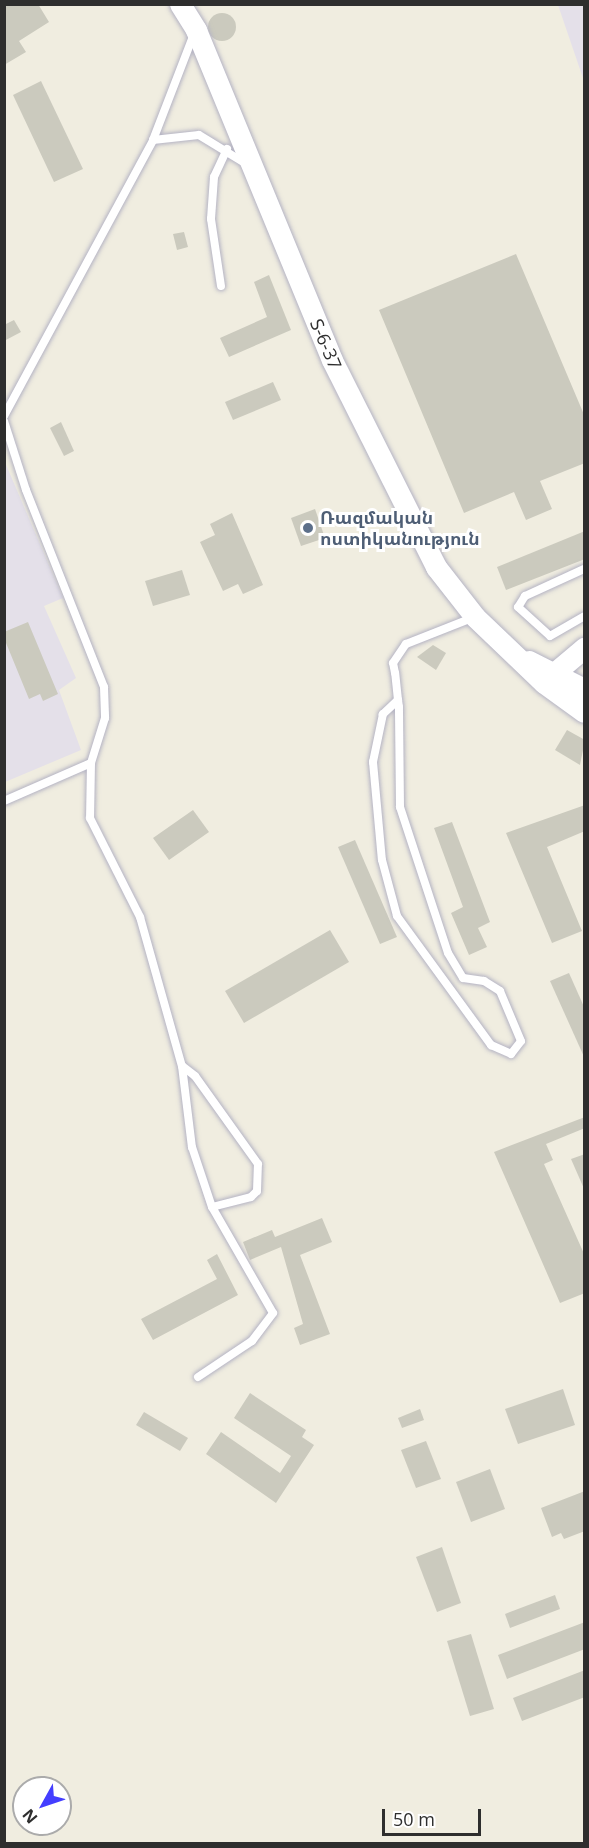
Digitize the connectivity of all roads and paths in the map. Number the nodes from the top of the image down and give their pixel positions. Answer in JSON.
{"nodes":[{"id":1,"x":180,"y":4,"type":"edge"},
{"id":2,"x":196,"y":30,"type":"junction"},
{"id":3,"x":153,"y":140,"type":"junction"},
{"id":4,"x":227,"y":149,"type":"junction"},
{"id":5,"x":253,"y":170,"type":"junction"},
{"id":6,"x":221,"y":286,"type":"dead end"},
{"id":7,"x":4,"y":416,"type":"edge"},
{"id":8,"x":4,"y":421,"type":"edge"},
{"id":9,"x":585,"y":569,"type":"edge"},
{"id":10,"x":475,"y":617,"type":"junction"},
{"id":11,"x":583,"y":620,"type":"edge"},
{"id":12,"x":585,"y":648,"type":"edge"},
{"id":13,"x":549,"y":677,"type":"junction"},
{"id":14,"x":585,"y":689,"type":"edge"},
{"id":15,"x":398,"y":700,"type":"junction"},
{"id":16,"x":585,"y":712,"type":"edge"},
{"id":17,"x":91,"y":763,"type":"junction"},
{"id":18,"x":4,"y":801,"type":"edge"},
{"id":19,"x":182,"y":1066,"type":"junction"},
{"id":20,"x":212,"y":1207,"type":"junction"},
{"id":21,"x":198,"y":1377,"type":"dead end"}],
"edges":[{"from":1,"to":2,"type":"main road","name":"Տ-6-37","number":"Տ-6-37"},
{"from":2,"to":3,"type":"lane"},
{"from":2,"to":5,"type":"main road","name":"Տ-6-37","number":"Տ-6-37"},
{"from":3,"to":4,"type":"lane"},
{"from":3,"to":7,"type":"lane"},
{"from":4,"to":5,"type":"lane"},
{"from":4,"to":6,"type":"lane"},
{"from":5,"to":10,"type":"main road","name":"Տ-6-37","number":"Տ-6-37"},
{"from":8,"to":17,"type":"lane"},
{"from":9,"to":11,"type":"lane"},
{"from":10,"to":13,"type":"main road","name":"Տ-6-37","number":"Տ-6-37"},
{"from":10,"to":15,"type":"lane"},
{"from":12,"to":13,"type":"main road"},
{"from":13,"to":14,"type":"main road","number":"Տ-6-37"},
{"from":13,"to":16,"type":"main road","number":"Տ-6-37"},
{"from":15,"to":15,"type":"lane"},
{"from":17,"to":18,"type":"lane"},
{"from":17,"to":19,"type":"lane"},
{"from":19,"to":20,"type":"lane"},
{"from":19,"to":20,"type":"lane"},
{"from":20,"to":21,"type":"lane"}]}
